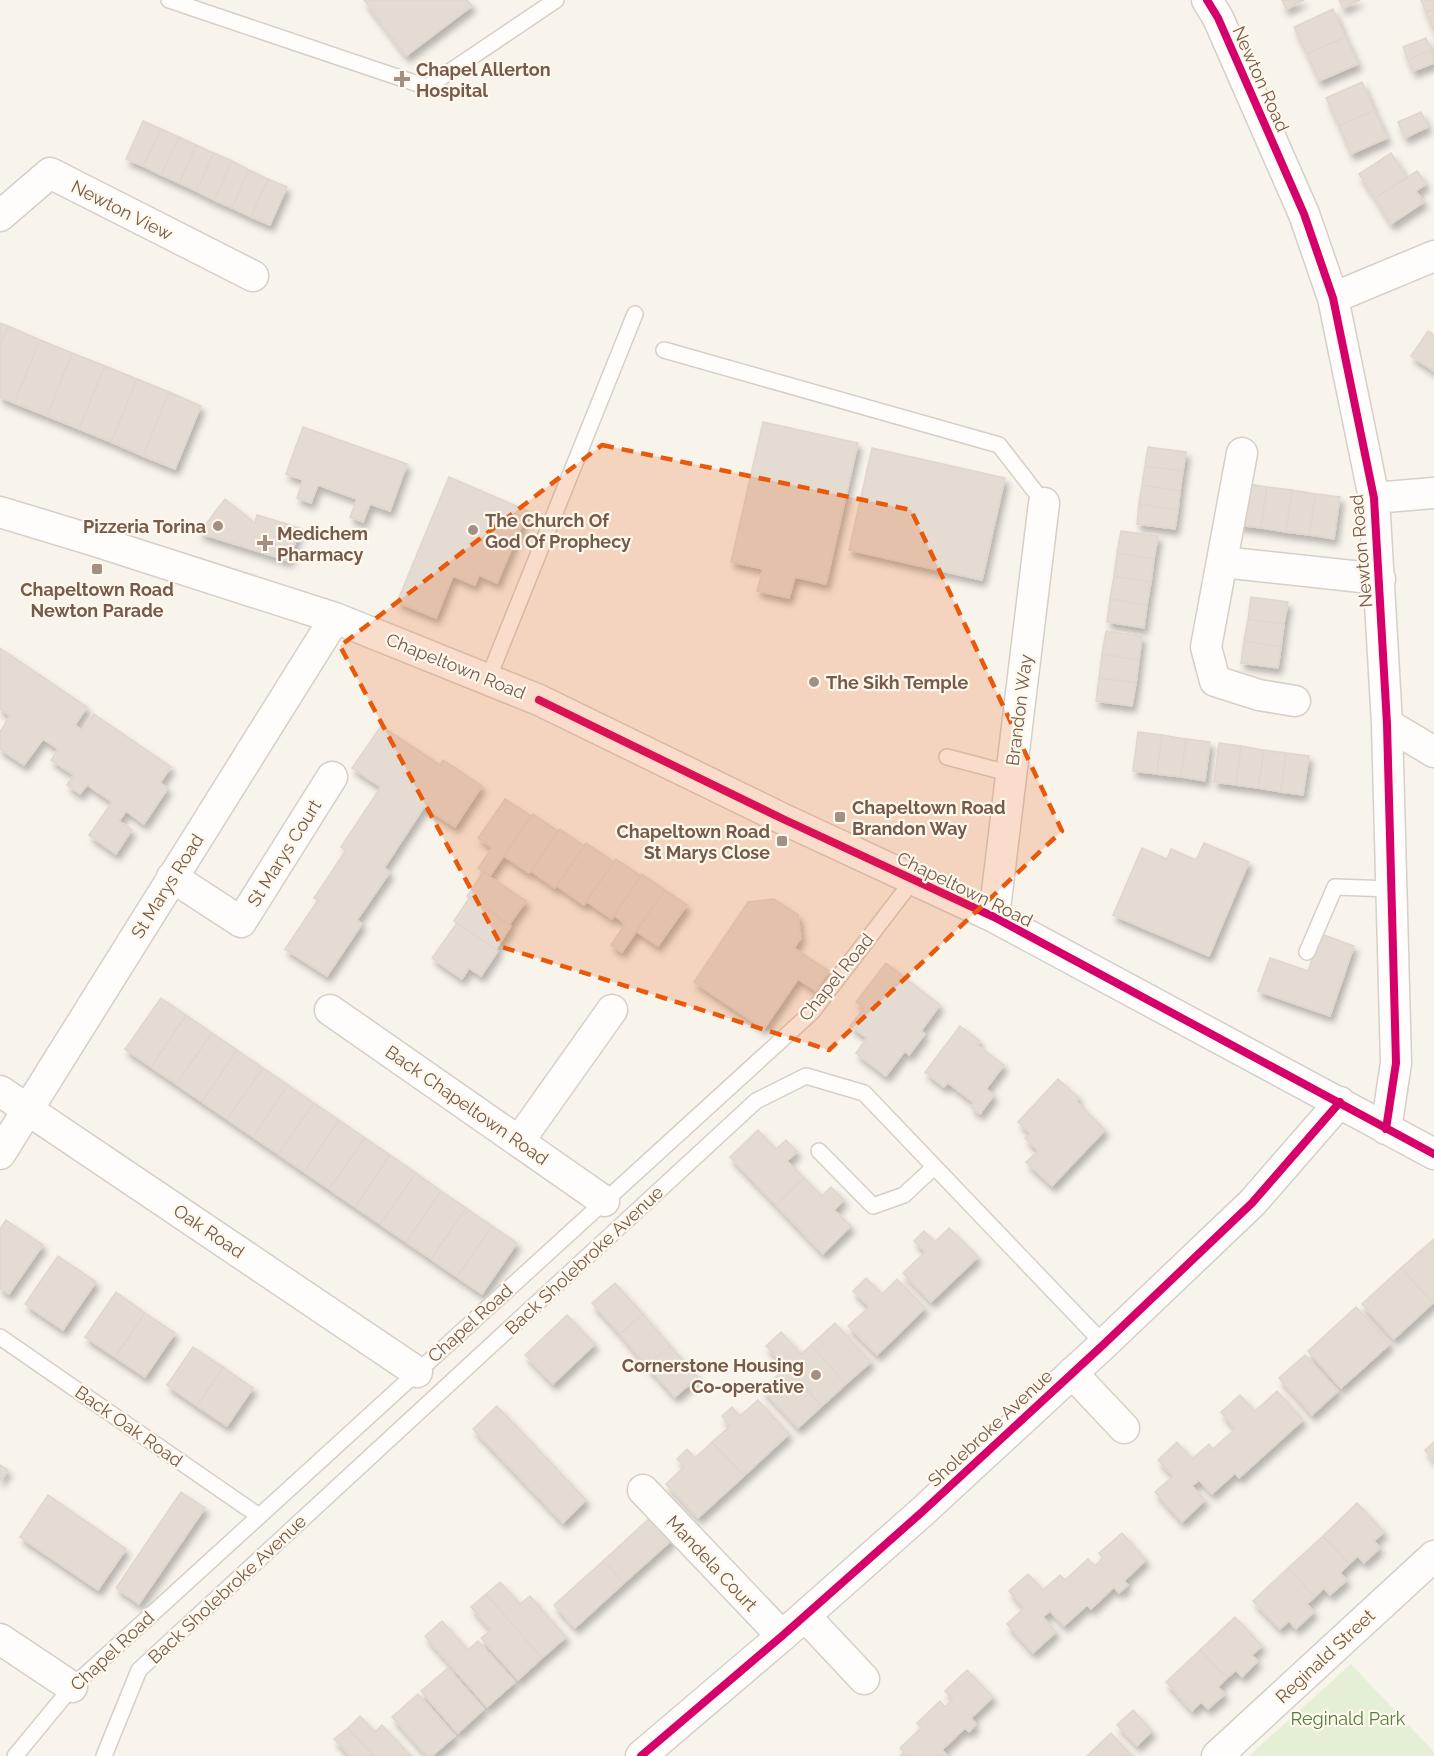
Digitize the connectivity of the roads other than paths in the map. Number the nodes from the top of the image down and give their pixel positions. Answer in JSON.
{"nodes":[{"id":1,"x":169,"y":0,"type":"edge"},
{"id":2,"x":556,"y":0,"type":"edge"},
{"id":3,"x":1207,"y":0,"type":"edge"},
{"id":4,"x":0,"y":216,"type":"edge"},
{"id":5,"x":1434,"y":256,"type":"edge"},
{"id":6,"x":253,"y":276,"type":"dead end"},
{"id":7,"x":1333,"y":298,"type":"junction"},
{"id":8,"x":635,"y":314,"type":"dead end"},
{"id":9,"x":664,"y":350,"type":"dead end"},
{"id":10,"x":1242,"y":453,"type":"dead end"},
{"id":11,"x":1434,"y":493,"type":"edge"},
{"id":12,"x":1374,"y":498,"type":"junction"},
{"id":13,"x":1044,"y":502,"type":"joint"},
{"id":14,"x":0,"y":512,"type":"edge"},
{"id":15,"x":1222,"y":562,"type":"junction"},
{"id":16,"x":1380,"y":579,"type":"junction"},
{"id":17,"x":335,"y":618,"type":"junction"},
{"id":18,"x":488,"y":679,"type":"junction"},
{"id":19,"x":1295,"y":700,"type":"dead end"},
{"id":20,"x":1386,"y":724,"type":"junction"},
{"id":21,"x":1434,"y":752,"type":"edge"},
{"id":22,"x":947,"y":757,"type":"dead end"},
{"id":23,"x":1011,"y":774,"type":"junction"},
{"id":24,"x":332,"y":777,"type":"dead end"},
{"id":25,"x":172,"y":877,"type":"junction"},
{"id":26,"x":913,"y":880,"type":"junction"},
{"id":27,"x":1391,"y":889,"type":"junction"},
{"id":28,"x":994,"y":917,"type":"junction"},
{"id":29,"x":1307,"y":952,"type":"dead end"},
{"id":30,"x":330,"y":1010,"type":"dead end"},
{"id":31,"x":612,"y":1010,"type":"dead end"},
{"id":32,"x":0,"y":1091,"type":"edge"},
{"id":33,"x":1340,"y":1102,"type":"junction"},
{"id":34,"x":28,"y":1110,"type":"junction"},
{"id":35,"x":1386,"y":1129,"type":"junction"},
{"id":36,"x":519,"y":1142,"type":"junction"},
{"id":37,"x":819,"y":1151,"type":"dead end"},
{"id":38,"x":0,"y":1154,"type":"edge"},
{"id":39,"x":1434,"y":1154,"type":"edge"},
{"id":40,"x":934,"y":1167,"type":"junction"},
{"id":41,"x":604,"y":1201,"type":"junction"},
{"id":42,"x":0,"y":1336,"type":"edge"},
{"id":43,"x":1104,"y":1344,"type":"junction"},
{"id":44,"x":417,"y":1372,"type":"junction"},
{"id":45,"x":1072,"y":1373,"type":"junction"},
{"id":46,"x":1124,"y":1428,"type":"dead end"},
{"id":47,"x":643,"y":1490,"type":"dead end"},
{"id":48,"x":259,"y":1516,"type":"junction"},
{"id":49,"x":1434,"y":1556,"type":"edge"},
{"id":50,"x":805,"y":1616,"type":"junction"},
{"id":51,"x":782,"y":1636,"type":"junction"},
{"id":52,"x":0,"y":1639,"type":"edge"},
{"id":53,"x":864,"y":1679,"type":"dead end"},
{"id":54,"x":72,"y":1687,"type":"junction"},
{"id":55,"x":15,"y":1756,"type":"edge"},
{"id":56,"x":104,"y":1756,"type":"edge"},
{"id":57,"x":640,"y":1756,"type":"edge"},
{"id":58,"x":1217,"y":1756,"type":"edge"}],
"edges":[{"from":1,"to":2,"type":"lane"},
{"from":3,"to":7,"type":"street","name":"Newton Road"},
{"from":4,"to":6,"type":"street","name":"Newton View"},
{"from":5,"to":7,"type":"street"},
{"from":7,"to":12,"type":"street","name":"Newton Road"},
{"from":8,"to":18,"type":"lane"},
{"from":9,"to":13,"type":"lane"},
{"from":10,"to":15,"type":"street"},
{"from":11,"to":12,"type":"street"},
{"from":12,"to":16,"type":"street","name":"Newton Road"},
{"from":13,"to":23,"type":"street","name":"Brandon Way"},
{"from":14,"to":17,"type":"street","name":"Chapeltown Road"},
{"from":15,"to":16,"type":"street"},
{"from":15,"to":19,"type":"street"},
{"from":16,"to":20,"type":"street","name":"Newton Road"},
{"from":17,"to":18,"type":"street","name":"Chapeltown Road"},
{"from":17,"to":25,"type":"street","name":"St Marys Road"},
{"from":18,"to":26,"type":"street","name":"Chapeltown Road"},
{"from":20,"to":21,"type":"street"},
{"from":20,"to":27,"type":"street","name":"Newton Road"},
{"from":22,"to":23,"type":"lane"},
{"from":23,"to":28,"type":"street","name":"Brandon Way"},
{"from":24,"to":25,"type":"street","name":"St Marys Court"},
{"from":25,"to":34,"type":"street","name":"St Marys Road"},
{"from":26,"to":28,"type":"street","name":"Chapeltown Road"},
{"from":26,"to":41,"type":"lane","name":"Chapel Road"},
{"from":27,"to":29,"type":"lane"},
{"from":27,"to":35,"type":"street","name":"Newton Road"},
{"from":28,"to":33,"type":"street","name":"Chapeltown Road"},
{"from":30,"to":36,"type":"street","name":"Back Chapeltown Road"},
{"from":31,"to":36,"type":"street"},
{"from":32,"to":34,"type":"street","name":"Oak Road"},
{"from":33,"to":35,"type":"street","name":"Chapeltown Road"},
{"from":33,"to":43,"type":"street","name":"Sholebroke Avenue"},
{"from":34,"to":38,"type":"street","name":"St Marys Road"},
{"from":34,"to":44,"type":"street","name":"Oak Road"},
{"from":35,"to":39,"type":"street","name":"Chapeltown Road"},
{"from":36,"to":41,"type":"street","name":"Back Chapeltown Road"},
{"from":37,"to":40,"type":"lane"},
{"from":40,"to":43,"type":"lane","name":"Back Sholebroke Avenue"},
{"from":40,"to":56,"type":"lane","name":"Back Sholebroke Avenue"},
{"from":41,"to":44,"type":"lane","name":"Chapel Road"},
{"from":42,"to":48,"type":"lane","name":"Back Oak Road"},
{"from":43,"to":45,"type":"street","name":"Sholebroke Avenue"},
{"from":44,"to":48,"type":"lane","name":"Chapel Road"},
{"from":45,"to":46,"type":"street"},
{"from":45,"to":50,"type":"street","name":"Sholebroke Avenue"},
{"from":47,"to":51,"type":"street","name":"Mandela Court"},
{"from":48,"to":54,"type":"lane","name":"Chapel Road"},
{"from":49,"to":58,"type":"street","name":"Reginald Street"},
{"from":50,"to":51,"type":"street","name":"Sholebroke Avenue"},
{"from":50,"to":53,"type":"street"},
{"from":51,"to":57,"type":"street","name":"Sholebroke Avenue"},
{"from":52,"to":54,"type":"street"},
{"from":54,"to":55,"type":"lane","name":"Chapel Road"}]}
